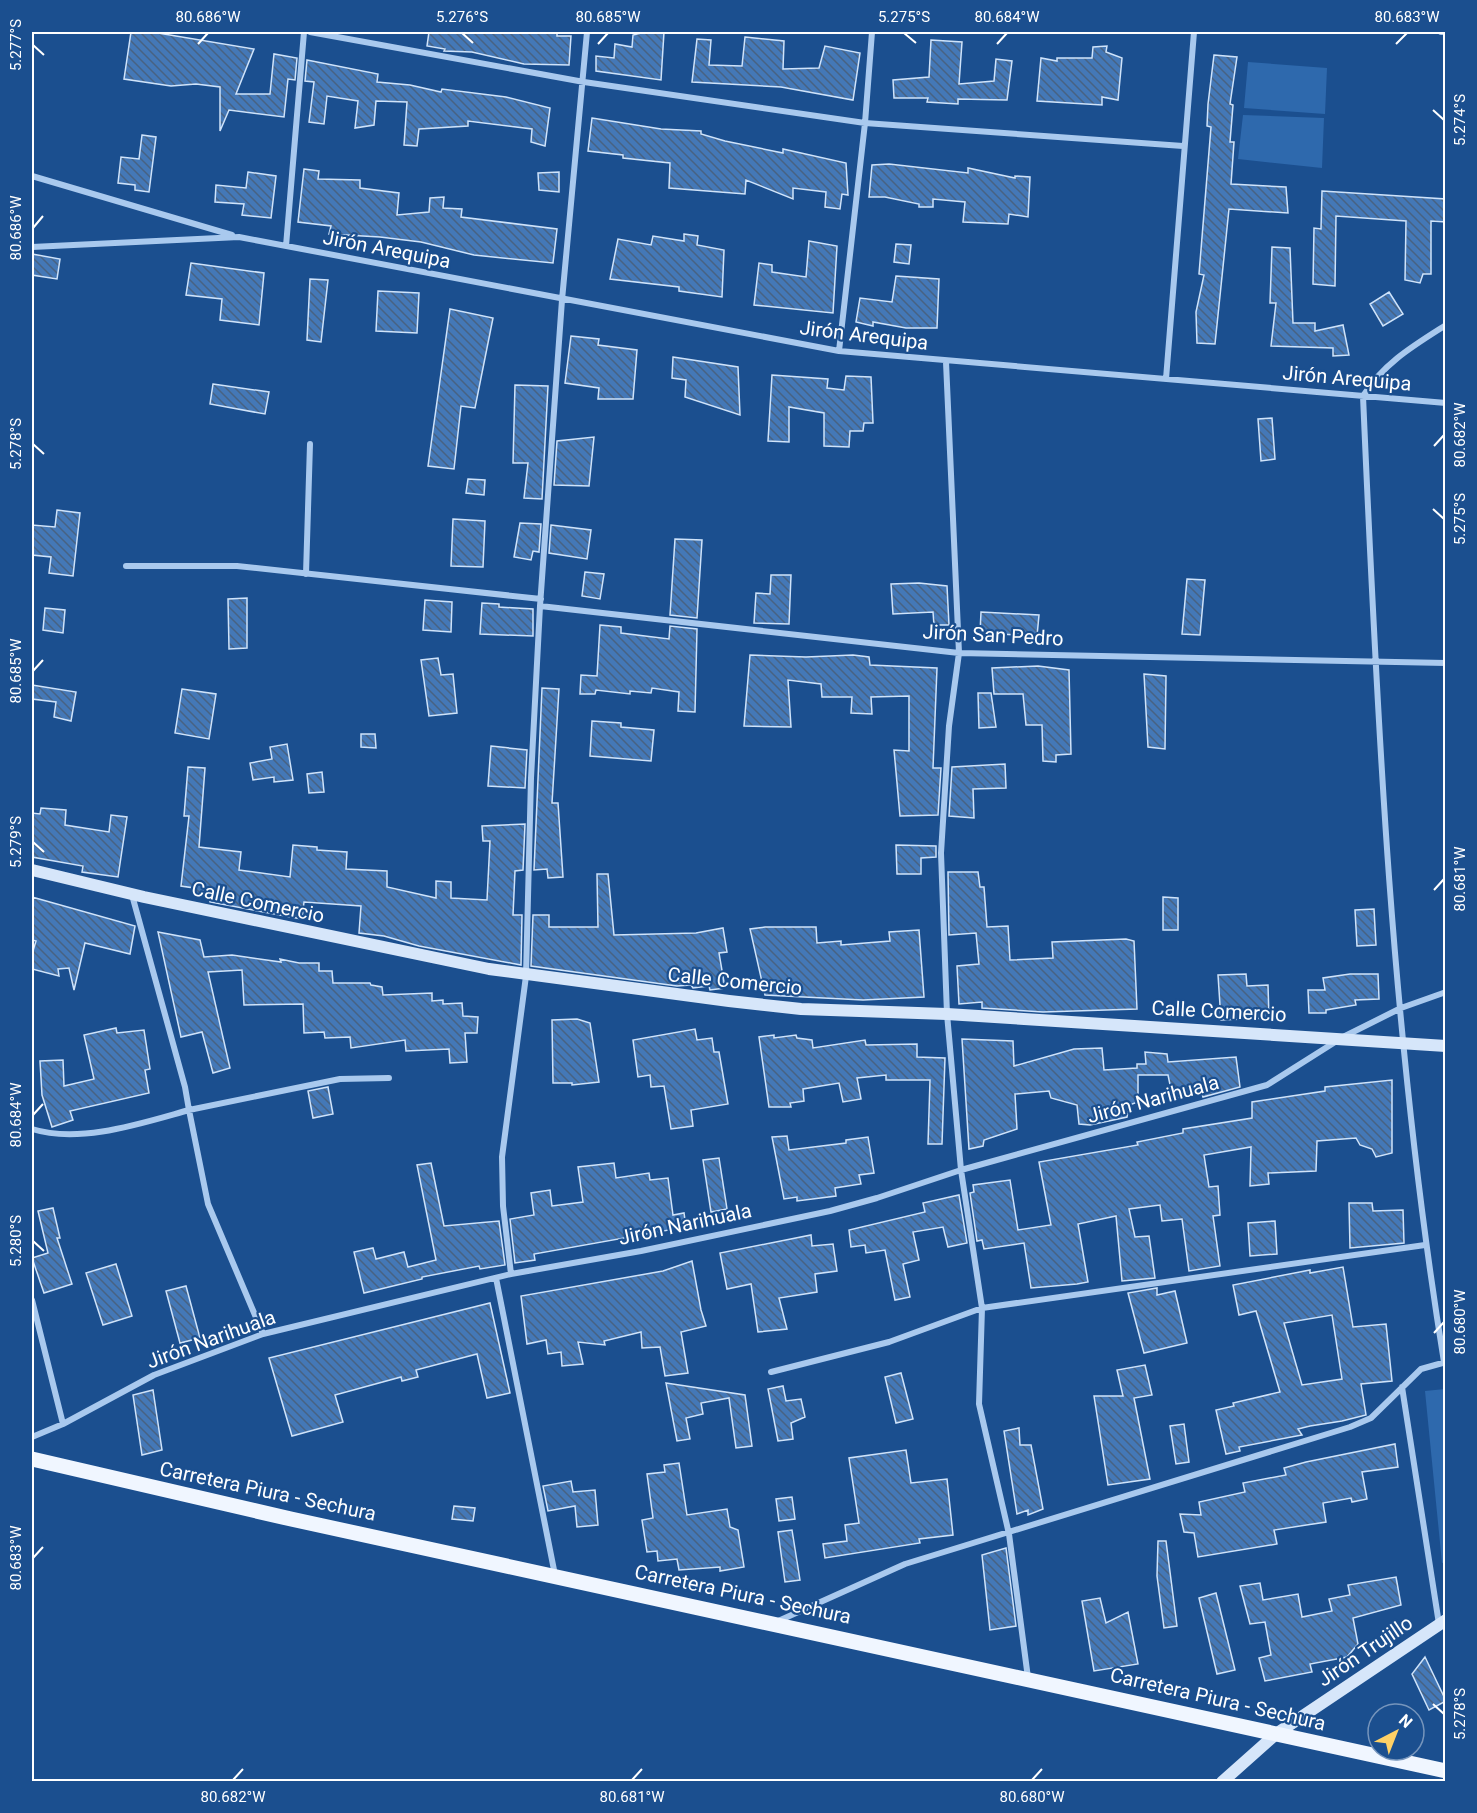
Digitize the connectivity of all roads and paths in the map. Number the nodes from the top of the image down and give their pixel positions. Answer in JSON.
{"nodes":[{"id":1,"x":304,"y":32,"type":"edge"},
{"id":2,"x":310,"y":32,"type":"edge"},
{"id":3,"x":587,"y":32,"type":"edge"},
{"id":4,"x":872,"y":32,"type":"edge"},
{"id":5,"x":1194,"y":32,"type":"edge"},
{"id":6,"x":1441,"y":32,"type":"edge"},
{"id":7,"x":1446,"y":32,"type":"edge"},
{"id":8,"x":584,"y":82,"type":"junction"},
{"id":9,"x":865,"y":123,"type":"junction"},
{"id":10,"x":1183,"y":146,"type":"junction"},
{"id":11,"x":32,"y":176,"type":"edge"},
{"id":12,"x":239,"y":237,"type":"junction"},
{"id":13,"x":286,"y":246,"type":"junction"},
{"id":14,"x":32,"y":247,"type":"edge"},
{"id":15,"x":562,"y":300,"type":"junction"},
{"id":16,"x":1446,"y":325,"type":"edge"},
{"id":17,"x":839,"y":351,"type":"junction"},
{"id":18,"x":946,"y":362,"type":"junction"},
{"id":19,"x":1166,"y":379,"type":"junction"},
{"id":20,"x":1363,"y":396,"type":"junction"},
{"id":21,"x":1446,"y":403,"type":"edge"},
{"id":22,"x":310,"y":444,"type":"dead end"},
{"id":23,"x":126,"y":566,"type":"dead end"},
{"id":24,"x":306,"y":574,"type":"junction"},
{"id":25,"x":541,"y":602,"type":"junction"},
{"id":26,"x":959,"y":653,"type":"junction"},
{"id":27,"x":1374,"y":660,"type":"junction"},
{"id":28,"x":1446,"y":663,"type":"edge"},
{"id":29,"x":32,"y":870,"type":"edge"},
{"id":30,"x":132,"y":895,"type":"junction"},
{"id":31,"x":526,"y":976,"type":"junction"},
{"id":32,"x":1446,"y":992,"type":"edge"},
{"id":33,"x":1401,"y":1008,"type":"junction"},
{"id":34,"x":946,"y":1014,"type":"junction"},
{"id":35,"x":1343,"y":1037,"type":"junction"},
{"id":36,"x":1405,"y":1044,"type":"junction"},
{"id":37,"x":1446,"y":1046,"type":"edge"},
{"id":38,"x":389,"y":1078,"type":"dead end"},
{"id":39,"x":189,"y":1110,"type":"junction"},
{"id":40,"x":32,"y":1129,"type":"edge"},
{"id":41,"x":961,"y":1170,"type":"junction"},
{"id":42,"x":1425,"y":1245,"type":"junction"},
{"id":43,"x":511,"y":1274,"type":"junction"},
{"id":44,"x":496,"y":1278,"type":"junction"},
{"id":45,"x":32,"y":1300,"type":"edge"},
{"id":46,"x":982,"y":1308,"type":"junction"},
{"id":47,"x":263,"y":1334,"type":"junction"},
{"id":48,"x":1445,"y":1362,"type":"edge"},
{"id":49,"x":771,"y":1372,"type":"dead end"},
{"id":50,"x":1402,"y":1387,"type":"junction"},
{"id":51,"x":63,"y":1424,"type":"junction"},
{"id":52,"x":32,"y":1437,"type":"edge"},
{"id":53,"x":32,"y":1459,"type":"edge"},
{"id":54,"x":1009,"y":1534,"type":"junction"},
{"id":55,"x":555,"y":1575,"type":"junction"},
{"id":56,"x":1442,"y":1622,"type":"edge"},
{"id":57,"x":776,"y":1623,"type":"junction"},
{"id":58,"x":1028,"y":1678,"type":"junction"},
{"id":59,"x":1276,"y":1734,"type":"junction"},
{"id":60,"x":1446,"y":1771,"type":"edge"},
{"id":61,"x":1222,"y":1782,"type":"edge"}],
"edges":[{"from":1,"to":13,"type":"street"},
{"from":2,"to":8,"type":"street"},
{"from":3,"to":8,"type":"street"},
{"from":4,"to":9,"type":"street"},
{"from":5,"to":10,"type":"street"},
{"from":6,"to":7,"type":"street"},
{"from":8,"to":9,"type":"street"},
{"from":8,"to":15,"type":"street"},
{"from":9,"to":10,"type":"street"},
{"from":9,"to":17,"type":"street"},
{"from":10,"to":19,"type":"street"},
{"from":11,"to":12,"type":"street"},
{"from":12,"to":13,"type":"street","name":"Jirón Arequipa"},
{"from":12,"to":14,"type":"street"},
{"from":13,"to":15,"type":"street","name":"Jirón Arequipa"},
{"from":15,"to":17,"type":"street","name":"Jirón Arequipa"},
{"from":15,"to":25,"type":"street"},
{"from":16,"to":20,"type":"street"},
{"from":17,"to":18,"type":"street","name":"Jirón Arequipa"},
{"from":18,"to":19,"type":"street","name":"Jirón Arequipa"},
{"from":18,"to":26,"type":"street"},
{"from":19,"to":20,"type":"street","name":"Jirón Arequipa"},
{"from":20,"to":21,"type":"street","name":"Jirón Arequipa"},
{"from":20,"to":27,"type":"street"},
{"from":22,"to":24,"type":"street"},
{"from":23,"to":24,"type":"street","name":"Jirón San Pedro"},
{"from":24,"to":25,"type":"street","name":"Jirón San Pedro"},
{"from":25,"to":26,"type":"street","name":"Jirón San Pedro"},
{"from":25,"to":31,"type":"street"},
{"from":26,"to":27,"type":"street","name":"Jirón San Pedro"},
{"from":26,"to":34,"type":"street"},
{"from":27,"to":28,"type":"street","name":"Jirón San Pedro"},
{"from":27,"to":33,"type":"street"},
{"from":29,"to":30,"type":"street","name":"Calle Comercio"},
{"from":30,"to":31,"type":"street","name":"Calle Comercio"},
{"from":30,"to":39,"type":"street"},
{"from":31,"to":34,"type":"street","name":"Calle Comercio"},
{"from":31,"to":43,"type":"street"},
{"from":32,"to":33,"type":"street","name":"Jirón Narihuala"},
{"from":33,"to":35,"type":"street","name":"Jirón Narihuala"},
{"from":33,"to":36,"type":"street"},
{"from":34,"to":35,"type":"street","name":"Calle Comercio"},
{"from":34,"to":41,"type":"street"},
{"from":35,"to":36,"type":"street","name":"Calle Comercio"},
{"from":35,"to":41,"type":"street","name":"Jirón Narihuala"},
{"from":36,"to":37,"type":"street","name":"Calle Comercio"},
{"from":36,"to":42,"type":"street"},
{"from":38,"to":39,"type":"street"},
{"from":39,"to":40,"type":"street"},
{"from":39,"to":47,"type":"street"},
{"from":41,"to":43,"type":"street","name":"Jirón Narihuala"},
{"from":41,"to":46,"type":"street"},
{"from":42,"to":46,"type":"street"},
{"from":42,"to":48,"type":"street"},
{"from":43,"to":44,"type":"street","name":"Jirón Narihuala"},
{"from":44,"to":47,"type":"street","name":"Jirón Narihuala"},
{"from":44,"to":55,"type":"street"},
{"from":45,"to":51,"type":"street"},
{"from":46,"to":49,"type":"street"},
{"from":46,"to":54,"type":"street"},
{"from":47,"to":51,"type":"street","name":"Jirón Narihuala"},
{"from":48,"to":50,"type":"street"},
{"from":50,"to":54,"type":"street"},
{"from":50,"to":56,"type":"street"},
{"from":51,"to":52,"type":"street","name":"Jirón Narihuala"},
{"from":53,"to":55,"type":"main road","name":"Carretera Piura - Sechura"},
{"from":54,"to":57,"type":"street"},
{"from":54,"to":58,"type":"street"},
{"from":55,"to":57,"type":"main road","name":"Carretera Piura - Sechura"},
{"from":56,"to":59,"type":"street","name":"Jirón Trujillo"},
{"from":57,"to":58,"type":"main road","name":"Carretera Piura - Sechura"},
{"from":58,"to":59,"type":"main road","name":"Carretera Piura - Sechura"},
{"from":59,"to":60,"type":"main road","name":"Carretera Piura - Sechura"},
{"from":59,"to":61,"type":"street","name":"Jirón Trujillo"}]}
